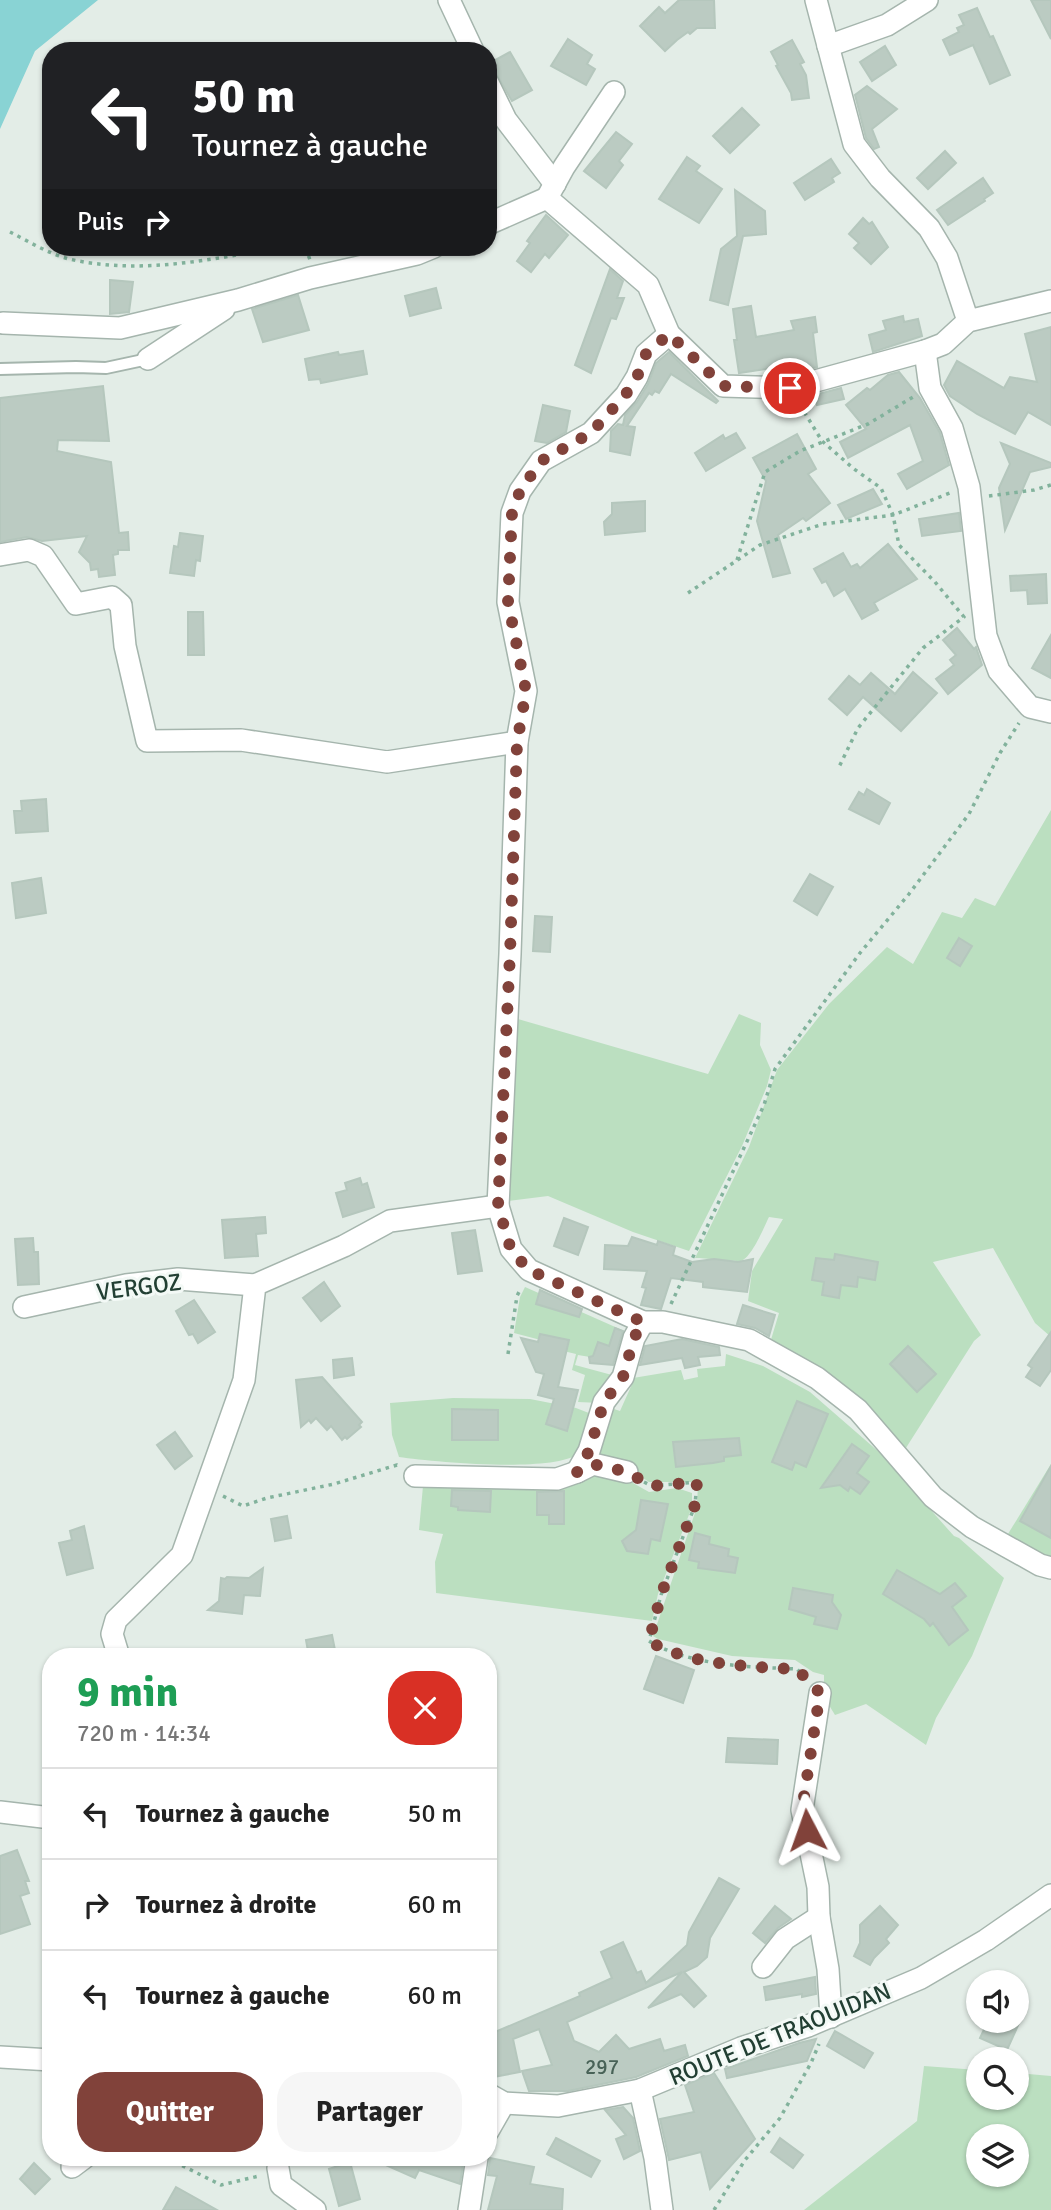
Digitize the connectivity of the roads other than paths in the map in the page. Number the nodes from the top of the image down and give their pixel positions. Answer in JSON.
{"nodes":[{"id":1,"x":449,"y":0,"type":"edge"},
{"id":2,"x":816,"y":0,"type":"edge"},
{"id":3,"x":927,"y":0,"type":"edge"},
{"id":4,"x":469,"y":42,"type":"edge"},
{"id":5,"x":828,"y":46,"type":"junction"},
{"id":6,"x":614,"y":92,"type":"dead end"},
{"id":7,"x":497,"y":124,"type":"edge"},
{"id":8,"x":551,"y":191,"type":"junction"},
{"id":9,"x":497,"y":219,"type":"edge"},
{"id":10,"x":408,"y":256,"type":"edge"},
{"id":11,"x":238,"y":300,"type":"junction"},
{"id":12,"x":1051,"y":301,"type":"edge"},
{"id":13,"x":968,"y":321,"type":"junction"},
{"id":14,"x":4,"y":323,"type":"dead end"},
{"id":15,"x":669,"y":334,"type":"junction"},
{"id":16,"x":925,"y":351,"type":"junction"},
{"id":17,"x":148,"y":359,"type":"joint"},
{"id":18,"x":0,"y":369,"type":"edge"},
{"id":19,"x":0,"y":555,"type":"edge"},
{"id":20,"x":1051,"y":712,"type":"edge"},
{"id":21,"x":517,"y":743,"type":"junction"},
{"id":22,"x":498,"y":1206,"type":"junction"},
{"id":23,"x":255,"y":1285,"type":"junction"},
{"id":24,"x":24,"y":1307,"type":"dead end"},
{"id":25,"x":653,"y":1322,"type":"junction"},
{"id":26,"x":577,"y":1472,"type":"junction"},
{"id":27,"x":627,"y":1472,"type":"road end"},
{"id":28,"x":415,"y":1476,"type":"road end"},
{"id":29,"x":1051,"y":1569,"type":"edge"},
{"id":30,"x":116,"y":1648,"type":"edge"},
{"id":31,"x":820,"y":1693,"type":"road end"},
{"id":32,"x":0,"y":1812,"type":"edge"},
{"id":33,"x":42,"y":1817,"type":"edge"},
{"id":34,"x":1051,"y":1895,"type":"edge"},
{"id":35,"x":819,"y":1917,"type":"junction"},
{"id":36,"x":763,"y":1967,"type":"dead end"},
{"id":37,"x":831,"y":2017,"type":"junction"},
{"id":38,"x":0,"y":2057,"type":"edge"},
{"id":39,"x":42,"y":2059,"type":"edge"},
{"id":40,"x":640,"y":2090,"type":"junction"},
{"id":41,"x":497,"y":2099,"type":"edge"},
{"id":42,"x":476,"y":2166,"type":"edge"},
{"id":43,"x":278,"y":2168,"type":"road end"},
{"id":44,"x":315,"y":2210,"type":"edge"},
{"id":45,"x":468,"y":2210,"type":"edge"},
{"id":46,"x":662,"y":2210,"type":"edge"}],
"edges":[{"from":1,"to":4,"type":"street"},
{"from":2,"to":5,"type":"street"},
{"from":3,"to":5,"type":"street"},
{"from":5,"to":13,"type":"street"},
{"from":6,"to":8,"type":"street"},
{"from":7,"to":8,"type":"street"},
{"from":8,"to":9,"type":"street"},
{"from":8,"to":15,"type":"street"},
{"from":10,"to":11,"type":"street"},
{"from":11,"to":14,"type":"street"},
{"from":11,"to":17,"type":"street"},
{"from":12,"to":13,"type":"street"},
{"from":13,"to":16,"type":"street"},
{"from":15,"to":16,"type":"street"},
{"from":15,"to":21,"type":"street"},
{"from":16,"to":20,"type":"street"},
{"from":17,"to":18,"type":"lane"},
{"from":19,"to":21,"type":"street"},
{"from":21,"to":22,"type":"street"},
{"from":22,"to":23,"type":"street"},
{"from":22,"to":25,"type":"street"},
{"from":23,"to":24,"type":"street","name":"VERGOZ"},
{"from":23,"to":30,"type":"street"},
{"from":25,"to":26,"type":"street"},
{"from":25,"to":29,"type":"street"},
{"from":26,"to":27,"type":"street"},
{"from":26,"to":28,"type":"street"},
{"from":31,"to":35,"type":"street"},
{"from":32,"to":33,"type":"street"},
{"from":34,"to":37,"type":"street","name":"ROUTE DE TRAOUIDAN"},
{"from":35,"to":36,"type":"street"},
{"from":35,"to":37,"type":"street"},
{"from":37,"to":40,"type":"street","name":"ROUTE DE TRAOUIDAN"},
{"from":38,"to":39,"type":"street"},
{"from":40,"to":41,"type":"street","name":"ROUTE DE TRAOUIDAN"},
{"from":40,"to":46,"type":"street"},
{"from":42,"to":45,"type":"street"},
{"from":43,"to":44,"type":"street"}]}
